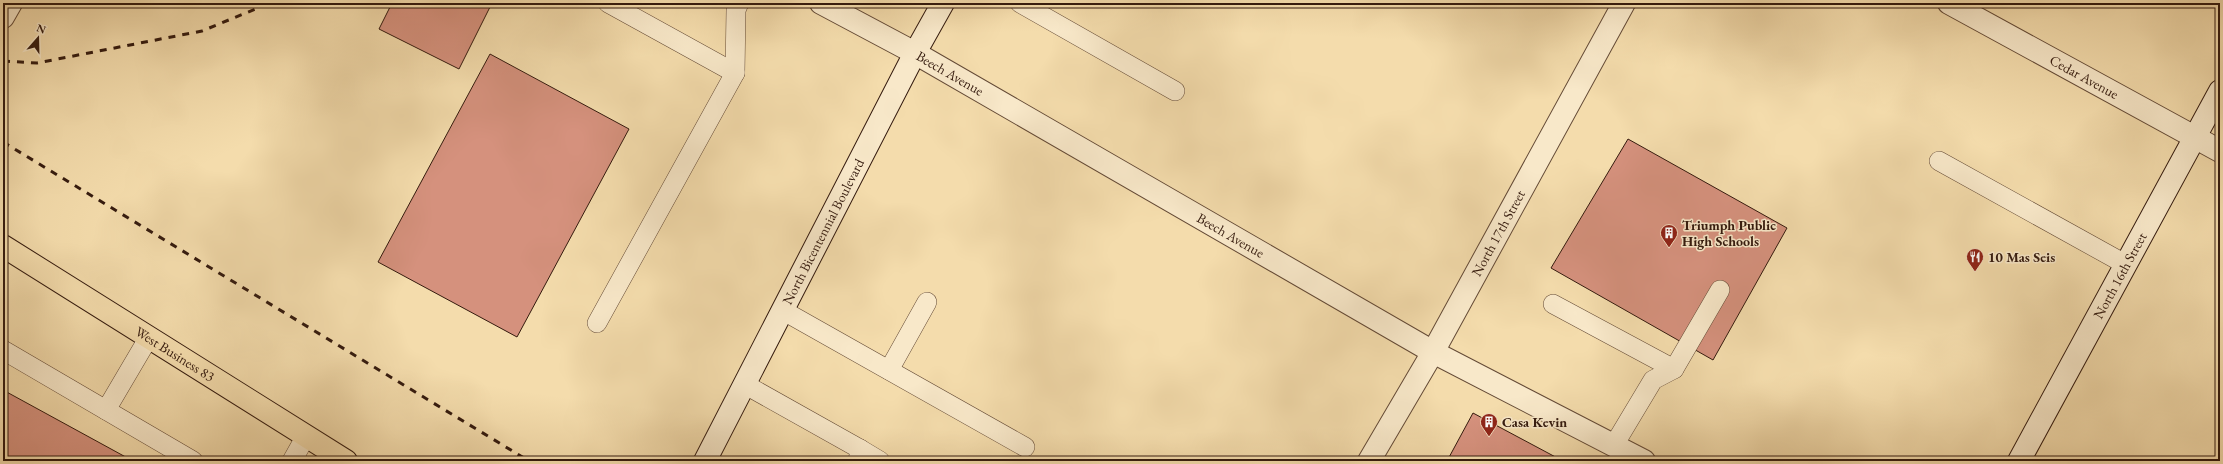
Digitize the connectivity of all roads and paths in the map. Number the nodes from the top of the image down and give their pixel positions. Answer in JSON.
{"nodes":[{"id":1,"x":11,"y":3,"type":"edge"},
{"id":2,"x":608,"y":3,"type":"edge"},
{"id":3,"x":739,"y":3,"type":"edge"},
{"id":4,"x":821,"y":3,"type":"edge"},
{"id":5,"x":944,"y":3,"type":"edge"},
{"id":6,"x":1020,"y":3,"type":"edge"},
{"id":7,"x":1624,"y":3,"type":"edge"},
{"id":8,"x":1949,"y":3,"type":"edge"},
{"id":9,"x":3,"y":17,"type":"edge"},
{"id":10,"x":915,"y":53,"type":"junction"},
{"id":11,"x":735,"y":73,"type":"junction"},
{"id":12,"x":1176,"y":91,"type":"dead end"},
{"id":13,"x":2220,"y":91,"type":"edge"},
{"id":14,"x":2194,"y":137,"type":"junction"},
{"id":15,"x":2220,"y":151,"type":"edge"},
{"id":16,"x":1939,"y":161,"type":"dead end"},
{"id":17,"x":3,"y":246,"type":"edge"},
{"id":18,"x":2125,"y":264,"type":"junction"},
{"id":19,"x":1720,"y":290,"type":"dead end"},
{"id":20,"x":927,"y":302,"type":"dead end"},
{"id":21,"x":1553,"y":304,"type":"dead end"},
{"id":22,"x":782,"y":310,"type":"junction"},
{"id":23,"x":597,"y":323,"type":"dead end"},
{"id":24,"x":149,"y":337,"type":"junction"},
{"id":25,"x":3,"y":350,"type":"edge"},
{"id":26,"x":1433,"y":352,"type":"junction"},
{"id":27,"x":1674,"y":369,"type":"junction"},
{"id":28,"x":889,"y":370,"type":"junction"},
{"id":29,"x":744,"y":384,"type":"junction"},
{"id":30,"x":106,"y":410,"type":"junction"},
{"id":31,"x":306,"y":436,"type":"junction"},
{"id":32,"x":1614,"y":445,"type":"junction"},
{"id":33,"x":1026,"y":447,"type":"dead end"},
{"id":34,"x":859,"y":455,"type":"edge"},
{"id":35,"x":193,"y":461,"type":"edge"},
{"id":36,"x":292,"y":461,"type":"edge"},
{"id":37,"x":346,"y":461,"type":"edge"},
{"id":38,"x":704,"y":461,"type":"edge"},
{"id":39,"x":880,"y":461,"type":"edge"},
{"id":40,"x":1369,"y":461,"type":"edge"},
{"id":41,"x":1644,"y":461,"type":"edge"},
{"id":42,"x":2019,"y":461,"type":"edge"}],
"edges":[{"from":1,"to":9,"type":"street"},
{"from":2,"to":11,"type":"lane"},
{"from":3,"to":11,"type":"lane"},
{"from":4,"to":10,"type":"street","name":"Beech Avenue"},
{"from":5,"to":10,"type":"street","name":"North Bicentennial Boulevard"},
{"from":6,"to":12,"type":"lane"},
{"from":7,"to":26,"type":"street","name":"North 17th Street"},
{"from":8,"to":14,"type":"street","name":"Cedar Avenue"},
{"from":10,"to":22,"type":"street","name":"North Bicentennial Boulevard"},
{"from":10,"to":26,"type":"street","name":"Beech Avenue"},
{"from":11,"to":23,"type":"lane"},
{"from":13,"to":14,"type":"street","name":"North 16th Street"},
{"from":14,"to":15,"type":"street","name":"Cedar Avenue"},
{"from":14,"to":18,"type":"street","name":"North 16th Street"},
{"from":16,"to":18,"type":"lane"},
{"from":17,"to":24,"type":"main road","name":"West Business 83"},
{"from":18,"to":42,"type":"street","name":"North 16th Street"},
{"from":19,"to":27,"type":"lane"},
{"from":20,"to":28,"type":"lane"},
{"from":21,"to":27,"type":"lane"},
{"from":22,"to":28,"type":"lane"},
{"from":22,"to":29,"type":"street","name":"North Bicentennial Boulevard"},
{"from":24,"to":30,"type":"lane"},
{"from":24,"to":31,"type":"main road","name":"West Business 83"},
{"from":25,"to":30,"type":"lane"},
{"from":26,"to":32,"type":"street","name":"Beech Avenue"},
{"from":26,"to":40,"type":"street","name":"North 17th Street"},
{"from":27,"to":32,"type":"lane"},
{"from":28,"to":33,"type":"lane"},
{"from":29,"to":34,"type":"lane"},
{"from":29,"to":38,"type":"street","name":"North Bicentennial Boulevard"},
{"from":30,"to":35,"type":"lane"},
{"from":31,"to":36,"type":"lane"},
{"from":31,"to":37,"type":"main road","name":"West Business 83"},
{"from":32,"to":41,"type":"street","name":"Beech Avenue"},
{"from":34,"to":39,"type":"lane"}]}
